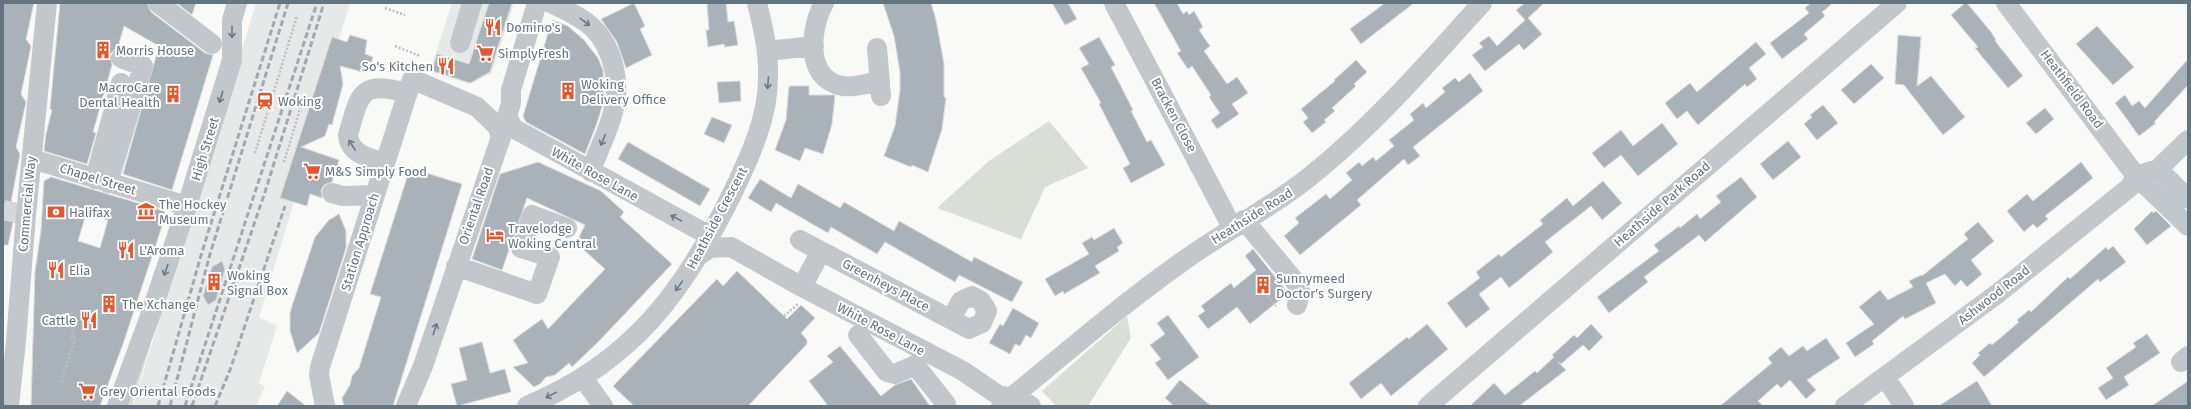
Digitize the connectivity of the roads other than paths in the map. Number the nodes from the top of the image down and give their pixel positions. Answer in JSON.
{"nodes":[{"id":1,"x":47,"y":3,"type":"edge"},
{"id":2,"x":158,"y":3,"type":"edge"},
{"id":3,"x":237,"y":3,"type":"edge"},
{"id":4,"x":472,"y":3,"type":"edge"},
{"id":5,"x":537,"y":3,"type":"edge"},
{"id":6,"x":551,"y":3,"type":"edge"},
{"id":7,"x":757,"y":3,"type":"edge"},
{"id":8,"x":824,"y":3,"type":"edge"},
{"id":9,"x":1114,"y":3,"type":"edge"},
{"id":10,"x":1482,"y":3,"type":"edge"},
{"id":11,"x":1897,"y":3,"type":"edge"},
{"id":12,"x":2006,"y":3,"type":"edge"},
{"id":13,"x":457,"y":37,"type":"dead end"},
{"id":14,"x":212,"y":44,"type":"dead end"},
{"id":15,"x":814,"y":46,"type":"junction"},
{"id":16,"x":877,"y":48,"type":"dead end"},
{"id":17,"x":767,"y":51,"type":"junction"},
{"id":18,"x":121,"y":58,"type":"dead end"},
{"id":19,"x":121,"y":83,"type":"dead end"},
{"id":20,"x":409,"y":86,"type":"junction"},
{"id":21,"x":511,"y":90,"type":"junction"},
{"id":22,"x":477,"y":107,"type":"junction"},
{"id":23,"x":507,"y":116,"type":"junction"},
{"id":24,"x":501,"y":137,"type":"junction"},
{"id":25,"x":2188,"y":140,"type":"edge"},
{"id":26,"x":32,"y":159,"type":"junction"},
{"id":27,"x":385,"y":163,"type":"junction"},
{"id":28,"x":2158,"y":170,"type":"junction"},
{"id":29,"x":591,"y":172,"type":"junction"},
{"id":30,"x":2136,"y":176,"type":"junction"},
{"id":31,"x":102,"y":181,"type":"junction"},
{"id":32,"x":332,"y":194,"type":"dead end"},
{"id":33,"x":374,"y":195,"type":"junction"},
{"id":34,"x":2188,"y":199,"type":"edge"},
{"id":35,"x":187,"y":206,"type":"junction"},
{"id":36,"x":721,"y":214,"type":"junction"},
{"id":37,"x":1238,"y":224,"type":"junction"},
{"id":38,"x":2188,"y":226,"type":"edge"},
{"id":39,"x":566,"y":228,"type":"dead end"},
{"id":40,"x":710,"y":236,"type":"junction"},
{"id":41,"x":800,"y":240,"type":"dead end"},
{"id":42,"x":731,"y":247,"type":"junction"},
{"id":43,"x":821,"y":251,"type":"junction"},
{"id":44,"x":701,"y":254,"type":"junction"},
{"id":45,"x":456,"y":266,"type":"junction"},
{"id":46,"x":802,"y":287,"type":"junction"},
{"id":47,"x":1297,"y":305,"type":"dead end"},
{"id":48,"x":951,"y":319,"type":"dead end"},
{"id":49,"x":858,"y":335,"type":"dead end"},
{"id":50,"x":920,"y":358,"type":"junction"},
{"id":51,"x":1885,"y":377,"type":"junction"},
{"id":52,"x":583,"y":378,"type":"junction"},
{"id":53,"x":410,"y":402,"type":"edge"},
{"id":54,"x":1005,"y":402,"type":"edge"},
{"id":55,"x":946,"y":404,"type":"dead end"},
{"id":56,"x":9,"y":406,"type":"edge"},
{"id":57,"x":116,"y":406,"type":"edge"},
{"id":58,"x":325,"y":406,"type":"edge"},
{"id":59,"x":527,"y":406,"type":"edge"},
{"id":60,"x":603,"y":406,"type":"edge"},
{"id":61,"x":1031,"y":406,"type":"edge"},
{"id":62,"x":1428,"y":406,"type":"edge"},
{"id":63,"x":1845,"y":406,"type":"edge"},
{"id":64,"x":1904,"y":406,"type":"edge"}],
"edges":[{"from":1,"to":26,"type":"street","name":"Commercial Way"},
{"from":2,"to":14,"type":"street"},
{"from":3,"to":35,"type":"street","name":"High Street","one_way":true},
{"from":4,"to":13,"type":"street"},
{"from":5,"to":21,"type":"street","name":"Oriental Road"},
{"from":6,"to":29,"type":"street","one_way":true},
{"from":7,"to":17,"type":"street","name":"Heathside Crescent"},
{"from":8,"to":15,"type":"street"},
{"from":9,"to":37,"type":"street","name":"Bracken Close"},
{"from":10,"to":37,"type":"street","name":"Heathside Road"},
{"from":11,"to":62,"type":"street","name":"Heathside Park Road"},
{"from":12,"to":30,"type":"street","name":"Heathfield Road"},
{"from":15,"to":16,"type":"street"},
{"from":15,"to":17,"type":"street"},
{"from":17,"to":36,"type":"street","name":"Heathside Crescent","one_way":true},
{"from":18,"to":31,"type":"street"},
{"from":19,"to":31,"type":"street"},
{"from":20,"to":22,"type":"street"},
{"from":20,"to":27,"type":"street","name":"Station Approach"},
{"from":27,"to":20,"type":"street","one_way":true},
{"from":21,"to":22,"type":"street"},
{"from":21,"to":23,"type":"street","name":"Oriental Road"},
{"from":22,"to":24,"type":"street"},
{"from":23,"to":24,"type":"street","name":"Oriental Road"},
{"from":23,"to":29,"type":"street","name":"White Rose Lane"},
{"from":24,"to":45,"type":"street","name":"Oriental Road"},
{"from":25,"to":28,"type":"street"},
{"from":26,"to":31,"type":"street","name":"Chapel Street"},
{"from":26,"to":56,"type":"street","name":"Commercial Way"},
{"from":27,"to":33,"type":"street","name":"Station Approach"},
{"from":28,"to":30,"type":"street"},
{"from":28,"to":34,"type":"street"},
{"from":40,"to":29,"type":"street","name":"White Rose Lane","one_way":true},
{"from":30,"to":38,"type":"street","name":"Heathfield Road"},
{"from":30,"to":51,"type":"street","name":"Ashwood Road"},
{"from":31,"to":35,"type":"street","name":"Chapel Street"},
{"from":32,"to":33,"type":"street"},
{"from":33,"to":58,"type":"street","name":"Station Approach"},
{"from":35,"to":57,"type":"street","name":"High Street","one_way":true},
{"from":36,"to":40,"type":"street","name":"Heathside Crescent"},
{"from":36,"to":42,"type":"street"},
{"from":37,"to":47,"type":"street","name":"Bracken Close"},
{"from":37,"to":54,"type":"street","name":"Heathside Road"},
{"from":39,"to":45,"type":"street"},
{"from":40,"to":44,"type":"street","name":"Heathside Crescent"},
{"from":41,"to":43,"type":"street","name":"Greenheys Place"},
{"from":42,"to":44,"type":"street"},
{"from":42,"to":46,"type":"street","name":"White Rose Lane"},
{"from":43,"to":46,"type":"street"},
{"from":43,"to":48,"type":"street","name":"Greenheys Place"},
{"from":44,"to":52,"type":"street","name":"Heathside Crescent","one_way":true},
{"from":53,"to":45,"type":"street","name":"Oriental Road","one_way":true},
{"from":46,"to":50,"type":"street","name":"White Rose Lane"},
{"from":49,"to":50,"type":"street"},
{"from":50,"to":54,"type":"street","name":"White Rose Lane"},
{"from":50,"to":55,"type":"street"},
{"from":51,"to":63,"type":"street","name":"Ashwood Road"},
{"from":51,"to":64,"type":"street"},
{"from":52,"to":59,"type":"street","name":"Heathside Crescent","one_way":true},
{"from":52,"to":60,"type":"street"},
{"from":54,"to":61,"type":"street","name":"White Rose Lane"}]}
